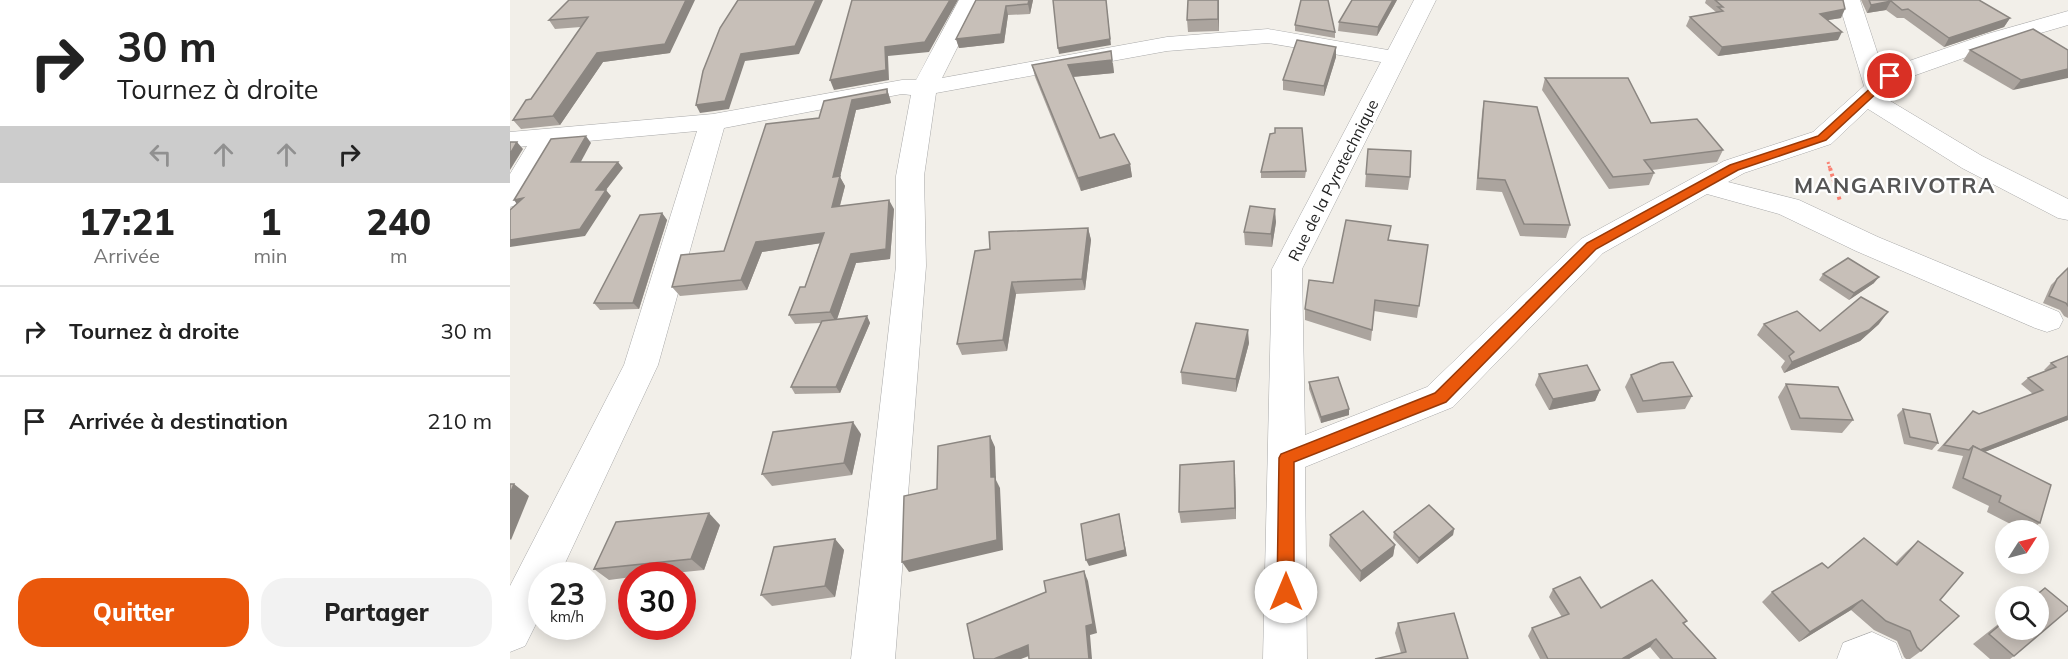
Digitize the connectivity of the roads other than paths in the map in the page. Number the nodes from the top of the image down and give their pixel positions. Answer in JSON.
{"nodes":[{"id":1,"x":970,"y":0,"type":"edge"},
{"id":2,"x":1425,"y":0,"type":"edge"},
{"id":3,"x":1849,"y":0,"type":"edge"},
{"id":4,"x":2068,"y":18,"type":"edge"},
{"id":5,"x":1396,"y":58,"type":"junction"},
{"id":6,"x":924,"y":88,"type":"junction"},
{"id":7,"x":1872,"y":93,"type":"junction"},
{"id":8,"x":713,"y":122,"type":"junction"},
{"id":9,"x":546,"y":136,"type":"junction"},
{"id":10,"x":510,"y":140,"type":"edge"},
{"id":11,"x":1704,"y":184,"type":"junction"},
{"id":12,"x":510,"y":198,"type":"edge"},
{"id":13,"x":2068,"y":211,"type":"edge"},
{"id":14,"x":2047,"y":320,"type":"dead end"},
{"id":15,"x":1287,"y":458,"type":"junction"},
{"id":16,"x":510,"y":631,"type":"edge"},
{"id":17,"x":873,"y":659,"type":"edge"},
{"id":18,"x":1285,"y":659,"type":"edge"},
{"id":19,"x":1859,"y":659,"type":"edge"},
{"id":20,"x":1880,"y":659,"type":"edge"}],
"edges":[{"from":1,"to":6,"type":"street"},
{"from":2,"to":5,"type":"street","name":"Rue de la Pyrotechnique"},
{"from":3,"to":7,"type":"street"},
{"from":4,"to":7,"type":"street"},
{"from":5,"to":6,"type":"street"},
{"from":5,"to":15,"type":"street","name":"Rue de la Pyrotechnique"},
{"from":6,"to":8,"type":"street"},
{"from":6,"to":17,"type":"street"},
{"from":7,"to":11,"type":"street"},
{"from":7,"to":13,"type":"street"},
{"from":8,"to":9,"type":"street"},
{"from":8,"to":16,"type":"street"},
{"from":9,"to":10,"type":"street"},
{"from":9,"to":12,"type":"street"},
{"from":11,"to":14,"type":"street"},
{"from":11,"to":15,"type":"street"},
{"from":15,"to":18,"type":"street","name":"Rue de la Pyrotechnique"},
{"from":19,"to":20,"type":"street"}]}
